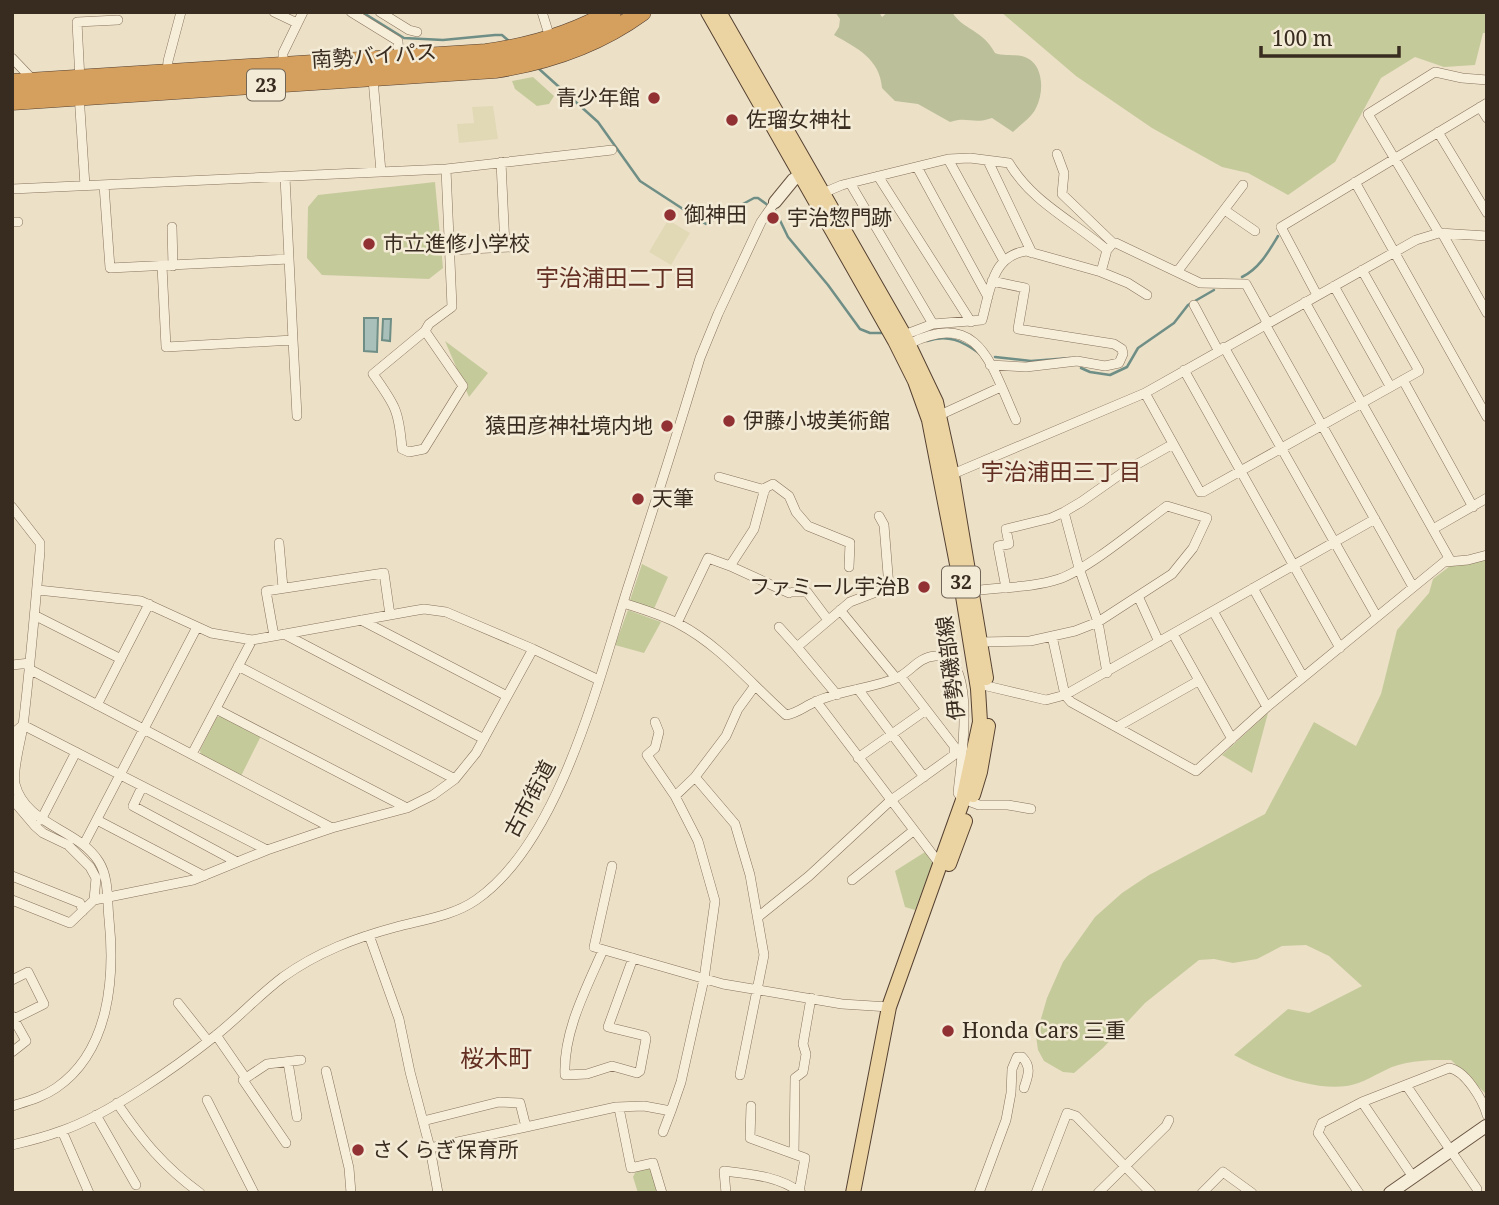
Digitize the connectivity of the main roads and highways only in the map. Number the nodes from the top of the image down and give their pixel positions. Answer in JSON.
{"nodes":[{"id":1,"x":612,"y":12,"type":"edge"},
{"id":2,"x":642,"y":12,"type":"edge"},
{"id":3,"x":708,"y":12,"type":"edge"},
{"id":4,"x":719,"y":12,"type":"edge"},
{"id":5,"x":550,"y":52,"type":"junction"},
{"id":6,"x":12,"y":83,"type":"edge"},
{"id":7,"x":13,"y":101,"type":"edge"},
{"id":8,"x":805,"y":171,"type":"junction"},
{"id":9,"x":947,"y":477,"type":"junction"},
{"id":10,"x":967,"y":801,"type":"junction"},
{"id":11,"x":853,"y":1193,"type":"edge"},
{"id":12,"x":863,"y":1193,"type":"edge"}],
"edges":[{"from":1,"to":5,"type":"highway","name":"南勢バイパス","number":"23"},
{"from":2,"to":5,"type":"highway","name":"南勢バイパス","number":"23"},
{"from":3,"to":8,"type":"main road","name":"伊勢磯部線","number":"32"},
{"from":4,"to":8,"type":"main road","name":"伊勢磯部線","number":"32"},
{"from":5,"to":6,"type":"highway","name":"南勢バイパス","number":"23"},
{"from":5,"to":7,"type":"highway","name":"南勢バイパス","number":"23"},
{"from":8,"to":9,"type":"main road","name":"伊勢磯部線","number":"32"},
{"from":8,"to":9,"type":"main road","name":"伊勢磯部線","number":"32"},
{"from":9,"to":10,"type":"main road","name":"伊勢磯部線","number":"32"},
{"from":9,"to":10,"type":"main road","name":"伊勢磯部線","number":"32"},
{"from":10,"to":11,"type":"main road","name":"伊勢磯部線","number":"32"},
{"from":10,"to":12,"type":"main road","name":"伊勢磯部線","number":"32"}]}
